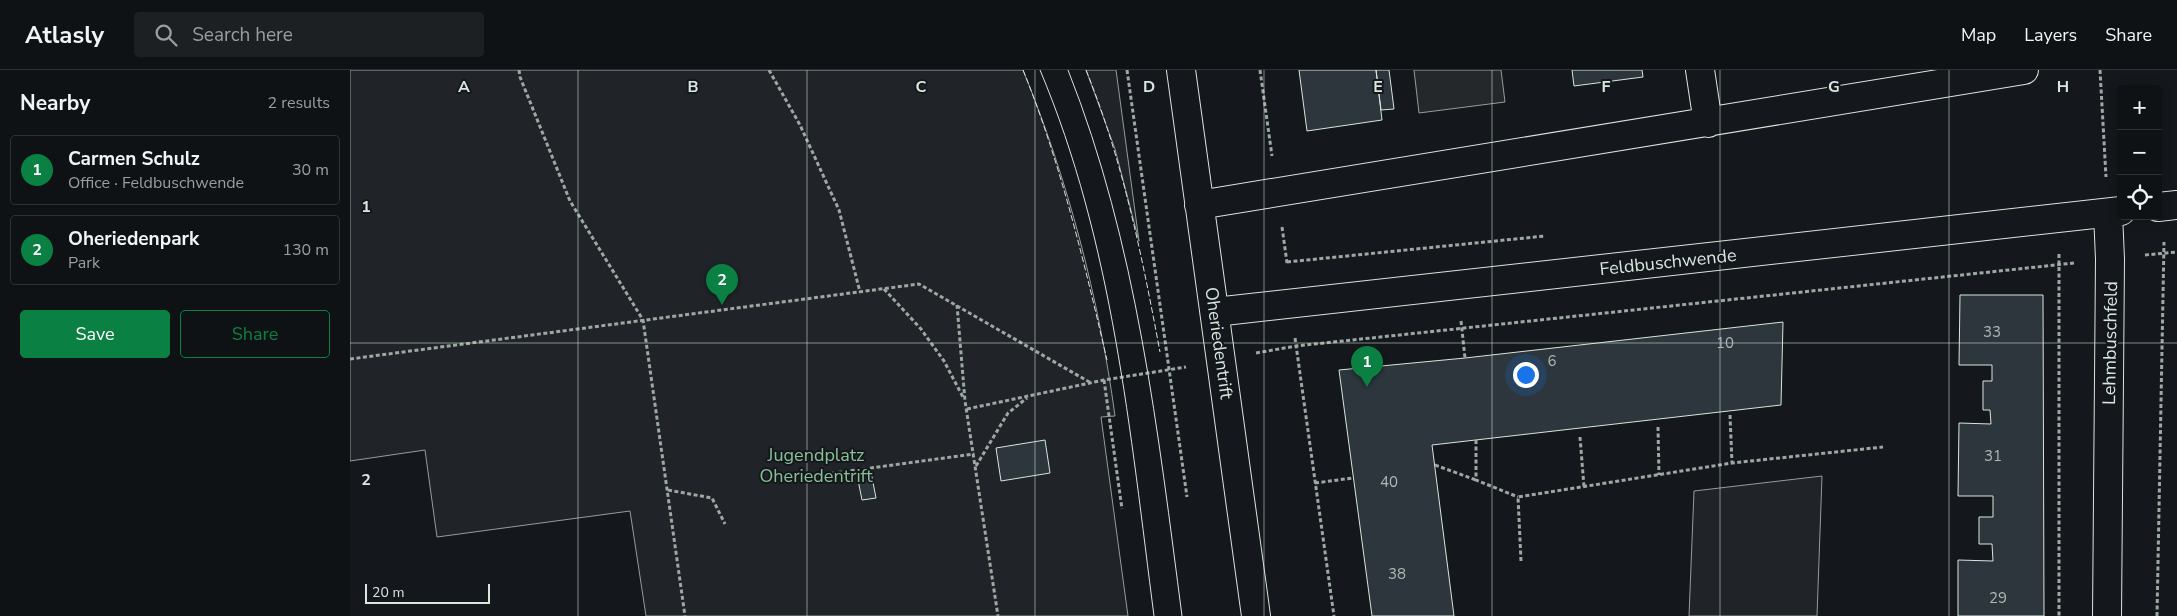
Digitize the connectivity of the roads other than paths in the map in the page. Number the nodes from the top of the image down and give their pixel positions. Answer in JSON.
{"nodes":[{"id":1,"x":1181,"y":70,"type":"edge"},
{"id":2,"x":1700,"y":70,"type":"edge"},
{"id":3,"x":2024,"y":70,"type":"edge"},
{"id":4,"x":1708,"y":123,"type":"junction"},
{"id":5,"x":1199,"y":205,"type":"junction"},
{"id":6,"x":2114,"y":212,"type":"edge"},
{"id":7,"x":1215,"y":312,"type":"junction"},
{"id":8,"x":1256,"y":616,"type":"edge"},
{"id":9,"x":2107,"y":616,"type":"edge"}],
"edges":[{"from":1,"to":5,"type":"street","name":"Oheriedentrift"},
{"from":2,"to":4,"type":"street"},
{"from":3,"to":4,"type":"street"},
{"from":4,"to":5,"type":"street"},
{"from":5,"to":7,"type":"street","name":"Oheriedentrift"},
{"from":6,"to":7,"type":"street","name":"Feldbuschwende"},
{"from":6,"to":9,"type":"street","name":"Lehmbuschfeld"},
{"from":7,"to":8,"type":"street","name":"Oheriedentrift"}]}
